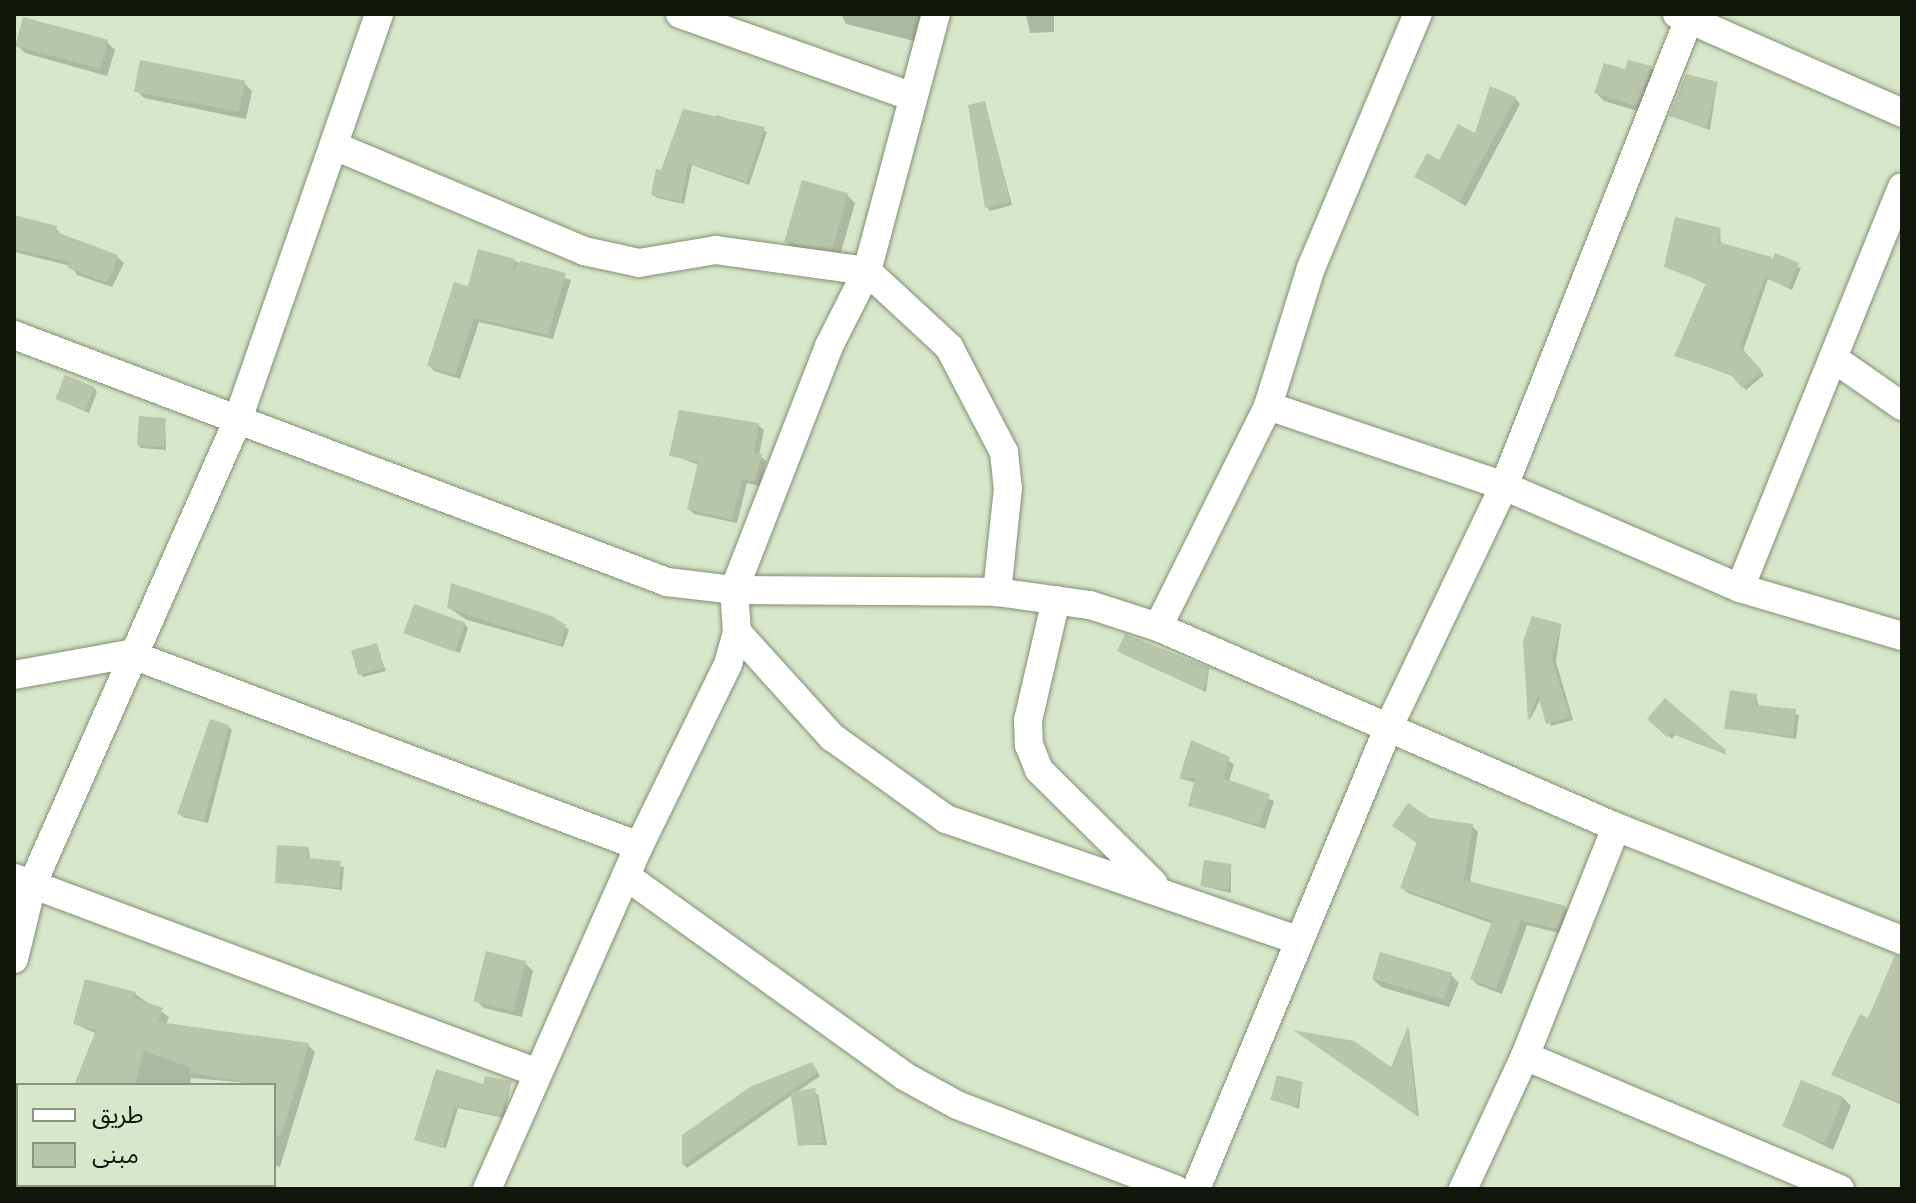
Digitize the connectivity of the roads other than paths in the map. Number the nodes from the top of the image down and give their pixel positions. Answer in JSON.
{"nodes":[{"id":1,"x":379,"y":14,"type":"edge"},
{"id":2,"x":680,"y":14,"type":"edge"},
{"id":3,"x":936,"y":14,"type":"edge"},
{"id":4,"x":1418,"y":14,"type":"edge"},
{"id":5,"x":1686,"y":16,"type":"edge"},
{"id":6,"x":913,"y":97,"type":"junction"},
{"id":7,"x":1902,"y":113,"type":"edge"},
{"id":8,"x":337,"y":147,"type":"junction"},
{"id":9,"x":1902,"y":188,"type":"edge"},
{"id":10,"x":867,"y":271,"type":"junction"},
{"id":11,"x":14,"y":335,"type":"edge"},
{"id":12,"x":1833,"y":358,"type":"junction"},
{"id":13,"x":1268,"y":406,"type":"junction"},
{"id":14,"x":1902,"y":406,"type":"edge"},
{"id":15,"x":237,"y":422,"type":"junction"},
{"id":16,"x":1504,"y":486,"type":"junction"},
{"id":17,"x":1740,"y":588,"type":"junction"},
{"id":18,"x":734,"y":590,"type":"junction"},
{"id":19,"x":997,"y":592,"type":"junction"},
{"id":20,"x":1056,"y":600,"type":"junction"},
{"id":21,"x":1158,"y":627,"type":"junction"},
{"id":22,"x":737,"y":632,"type":"junction"},
{"id":23,"x":1902,"y":636,"type":"edge"},
{"id":24,"x":130,"y":654,"type":"junction"},
{"id":25,"x":14,"y":675,"type":"edge"},
{"id":26,"x":1390,"y":724,"type":"junction"},
{"id":27,"x":1616,"y":827,"type":"junction"},
{"id":28,"x":639,"y":846,"type":"junction"},
{"id":29,"x":626,"y":876,"type":"junction"},
{"id":30,"x":23,"y":881,"type":"edge"},
{"id":31,"x":1160,"y":890,"type":"junction"},
{"id":32,"x":1298,"y":940,"type":"junction"},
{"id":33,"x":1902,"y":940,"type":"edge"},
{"id":34,"x":14,"y":959,"type":"edge"},
{"id":35,"x":1525,"y":1056,"type":"junction"},
{"id":36,"x":538,"y":1073,"type":"junction"},
{"id":37,"x":487,"y":1189,"type":"edge"},
{"id":38,"x":1175,"y":1189,"type":"edge"},
{"id":39,"x":1196,"y":1189,"type":"edge"},
{"id":40,"x":1463,"y":1189,"type":"edge"},
{"id":41,"x":1840,"y":1189,"type":"edge"}],
"edges":[{"from":1,"to":8,"type":"street"},
{"from":2,"to":6,"type":"street"},
{"from":3,"to":6,"type":"street"},
{"from":4,"to":13,"type":"street"},
{"from":5,"to":7,"type":"street"},
{"from":5,"to":16,"type":"street"},
{"from":6,"to":10,"type":"street"},
{"from":8,"to":10,"type":"street"},
{"from":8,"to":15,"type":"street"},
{"from":9,"to":12,"type":"street"},
{"from":10,"to":18,"type":"street"},
{"from":10,"to":19,"type":"street"},
{"from":11,"to":15,"type":"street"},
{"from":12,"to":14,"type":"street"},
{"from":12,"to":17,"type":"street"},
{"from":13,"to":16,"type":"street"},
{"from":13,"to":21,"type":"street"},
{"from":15,"to":18,"type":"street"},
{"from":15,"to":24,"type":"street"},
{"from":16,"to":17,"type":"street"},
{"from":16,"to":26,"type":"street"},
{"from":17,"to":23,"type":"street"},
{"from":18,"to":19,"type":"street"},
{"from":18,"to":22,"type":"street"},
{"from":19,"to":20,"type":"street"},
{"from":20,"to":21,"type":"street"},
{"from":20,"to":31,"type":"street"},
{"from":21,"to":26,"type":"street"},
{"from":22,"to":28,"type":"street"},
{"from":22,"to":31,"type":"street"},
{"from":24,"to":25,"type":"street"},
{"from":24,"to":28,"type":"street"},
{"from":24,"to":30,"type":"street"},
{"from":26,"to":27,"type":"street"},
{"from":26,"to":32,"type":"street"},
{"from":27,"to":33,"type":"street"},
{"from":27,"to":35,"type":"street"},
{"from":28,"to":29,"type":"street"},
{"from":29,"to":36,"type":"street"},
{"from":29,"to":38,"type":"street"},
{"from":30,"to":34,"type":"street"},
{"from":30,"to":36,"type":"street"},
{"from":31,"to":32,"type":"street"},
{"from":32,"to":39,"type":"street"},
{"from":35,"to":40,"type":"street"},
{"from":35,"to":41,"type":"street"},
{"from":36,"to":37,"type":"street"}]}
